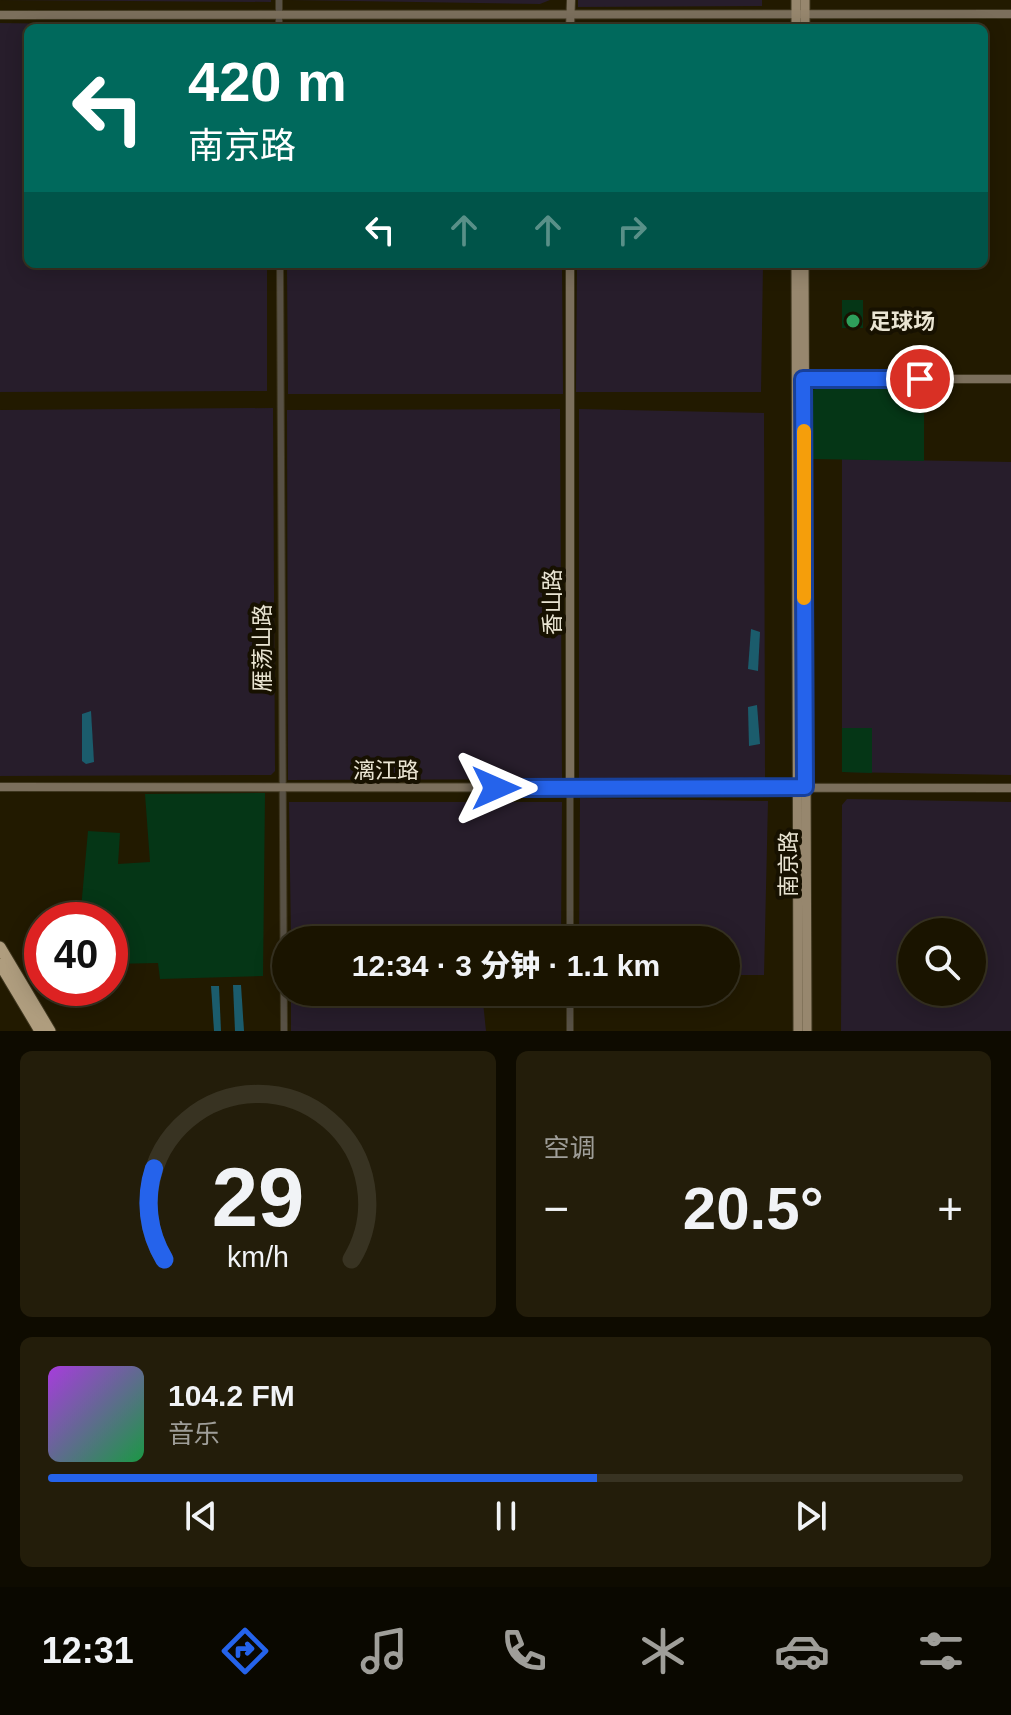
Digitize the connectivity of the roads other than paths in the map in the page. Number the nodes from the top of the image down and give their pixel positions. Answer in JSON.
{"nodes":[{"id":1,"x":279,"y":0,"type":"edge"},
{"id":2,"x":571,"y":0,"type":"edge"},
{"id":3,"x":796,"y":0,"type":"edge"},
{"id":4,"x":805,"y":0,"type":"edge"},
{"id":5,"x":570,"y":13,"type":"junction"},
{"id":6,"x":800,"y":13,"type":"junction"},
{"id":7,"x":279,"y":14,"type":"junction"},
{"id":8,"x":1011,"y":14,"type":"edge"},
{"id":9,"x":0,"y":15,"type":"edge"},
{"id":10,"x":279,"y":24,"type":"edge"},
{"id":11,"x":570,"y":24,"type":"edge"},
{"id":12,"x":797,"y":24,"type":"edge"},
{"id":13,"x":804,"y":24,"type":"edge"},
{"id":14,"x":280,"y":268,"type":"edge"},
{"id":15,"x":570,"y":268,"type":"edge"},
{"id":16,"x":796,"y":268,"type":"edge"},
{"id":17,"x":804,"y":268,"type":"edge"},
{"id":18,"x":800,"y":379,"type":"junction"},
{"id":19,"x":1011,"y":379,"type":"edge"},
{"id":20,"x":0,"y":787,"type":"edge"},
{"id":21,"x":281,"y":787,"type":"junction"},
{"id":22,"x":748,"y":787,"type":"junction"},
{"id":23,"x":801,"y":787,"type":"junction"},
{"id":24,"x":570,"y":788,"type":"junction"},
{"id":25,"x":1011,"y":788,"type":"edge"},
{"id":26,"x":797,"y":816,"type":"junction"},
{"id":27,"x":570,"y":926,"type":"edge"},
{"id":28,"x":0,"y":947,"type":"edge"},
{"id":29,"x":0,"y":964,"type":"edge"},
{"id":30,"x":570,"y":1006,"type":"edge"},
{"id":31,"x":40,"y":1031,"type":"edge"},
{"id":32,"x":50,"y":1031,"type":"edge"},
{"id":33,"x":284,"y":1031,"type":"edge"},
{"id":34,"x":570,"y":1031,"type":"edge"},
{"id":35,"x":798,"y":1031,"type":"edge"},
{"id":36,"x":807,"y":1031,"type":"edge"}],
"edges":[{"from":1,"to":7,"type":"street"},
{"from":2,"to":5,"type":"street"},
{"from":3,"to":6,"type":"main road"},
{"from":4,"to":6,"type":"main road"},
{"from":5,"to":6,"type":"street"},
{"from":5,"to":7,"type":"street"},
{"from":5,"to":11,"type":"street"},
{"from":6,"to":8,"type":"street"},
{"from":6,"to":12,"type":"main road"},
{"from":6,"to":13,"type":"main road"},
{"from":7,"to":9,"type":"street"},
{"from":7,"to":10,"type":"street"},
{"from":14,"to":21,"type":"street","name":"雁荡山路"},
{"from":15,"to":24,"type":"street","name":"香山路"},
{"from":16,"to":18,"type":"main road","name":"南京路"},
{"from":17,"to":18,"type":"main road","name":"南京路"},
{"from":18,"to":19,"type":"street"},
{"from":18,"to":23,"type":"main road","name":"南京路"},
{"from":20,"to":21,"type":"street","name":"漓江路"},
{"from":21,"to":24,"type":"street","name":"漓江路"},
{"from":21,"to":33,"type":"street","name":"雁荡山路"},
{"from":22,"to":23,"type":"street","name":"漓江路"},
{"from":22,"to":24,"type":"street","name":"漓江路"},
{"from":22,"to":26,"type":"street"},
{"from":23,"to":25,"type":"street","name":"漓江路"},
{"from":23,"to":26,"type":"main road","name":"南京路"},
{"from":23,"to":36,"type":"main road","name":"南京路"},
{"from":24,"to":27,"type":"street","name":"香山路"},
{"from":26,"to":35,"type":"main road","name":"南京路"},
{"from":28,"to":32,"type":"highway"},
{"from":29,"to":31,"type":"highway"},
{"from":30,"to":34,"type":"street"}]}
